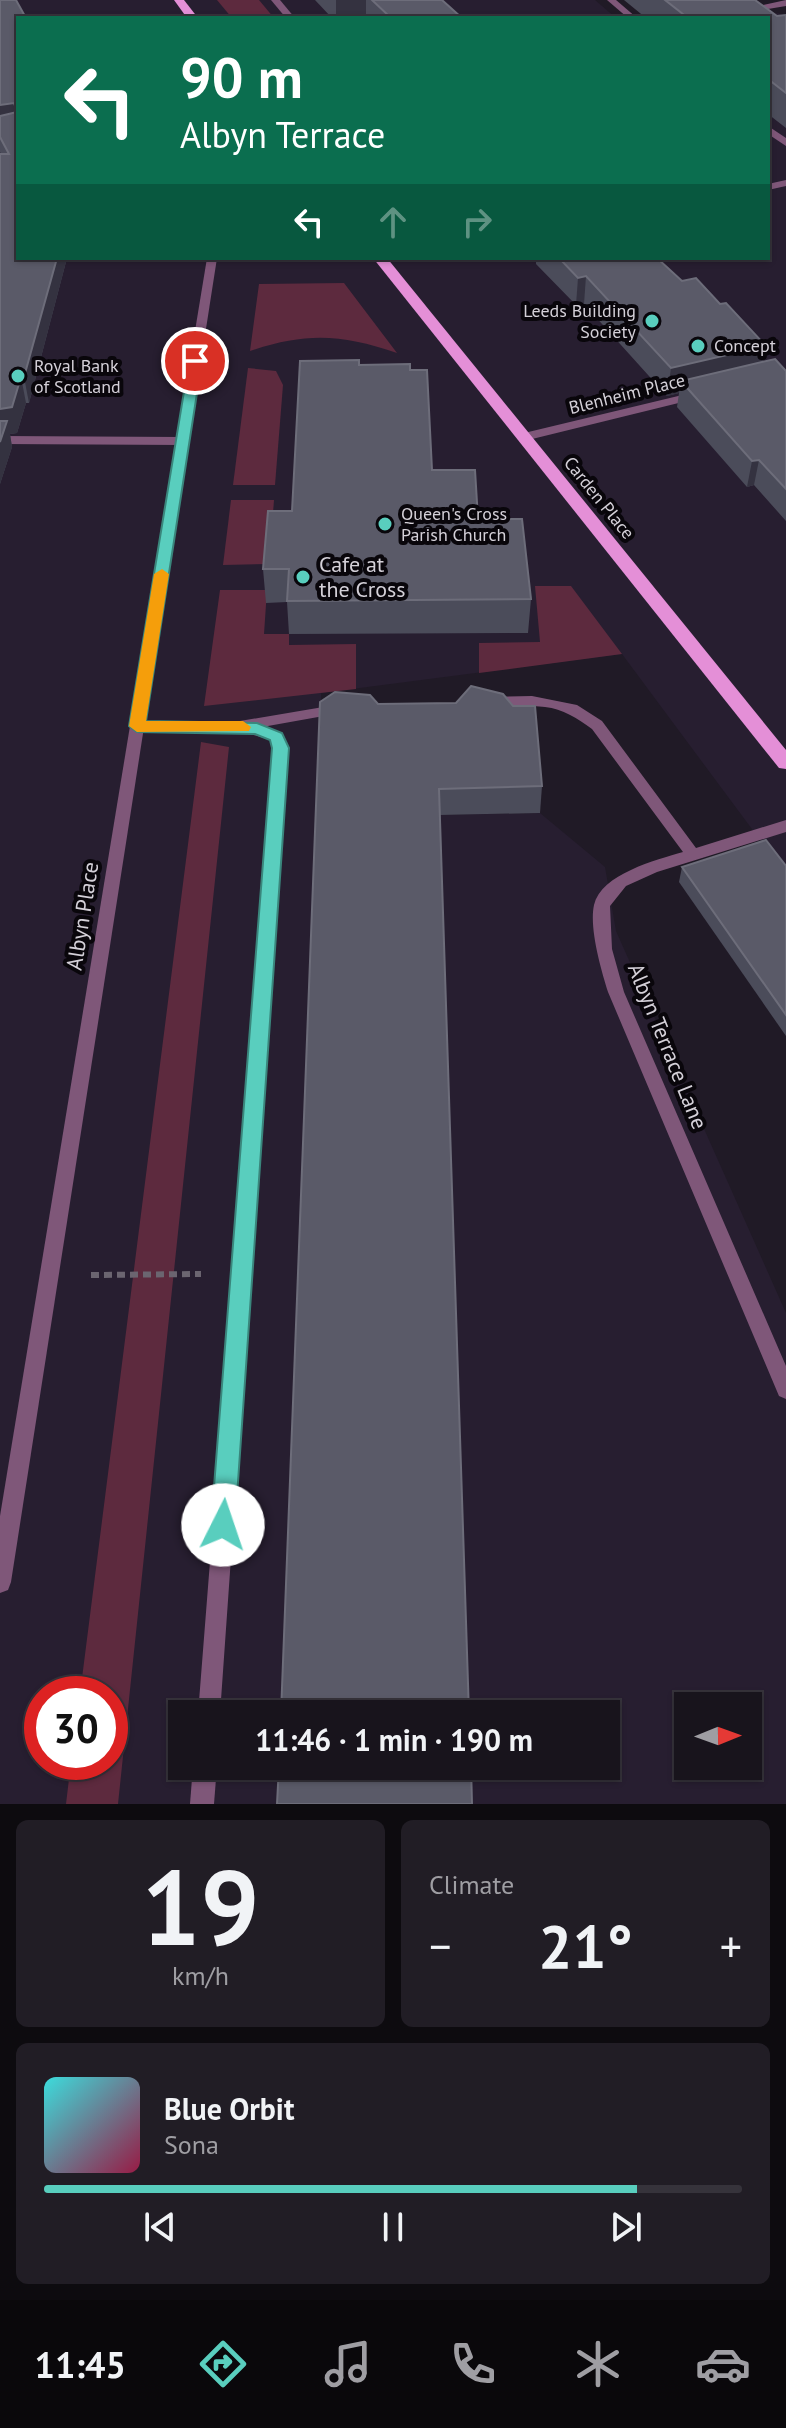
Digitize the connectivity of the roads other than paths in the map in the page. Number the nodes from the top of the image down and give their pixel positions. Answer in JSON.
{"nodes":[{"id":1,"x":179,"y":0,"type":"edge"},
{"id":2,"x":275,"y":0,"type":"edge"},
{"id":3,"x":611,"y":0,"type":"edge"},
{"id":4,"x":786,"y":3,"type":"edge"},
{"id":5,"x":727,"y":13,"type":"edge"},
{"id":6,"x":191,"y":16,"type":"edge"},
{"id":7,"x":289,"y":16,"type":"edge"},
{"id":8,"x":631,"y":16,"type":"edge"},
{"id":9,"x":770,"y":131,"type":"edge"},
{"id":10,"x":786,"y":143,"type":"edge"},
{"id":11,"x":212,"y":260,"type":"edge"},
{"id":12,"x":382,"y":260,"type":"edge"},
{"id":13,"x":710,"y":392,"type":"edge"},
{"id":14,"x":524,"y":437,"type":"junction"},
{"id":15,"x":0,"y":440,"type":"edge"},
{"id":16,"x":183,"y":441,"type":"junction"},
{"id":17,"x":469,"y":703,"type":"edge"},
{"id":18,"x":362,"y":706,"type":"edge"},
{"id":19,"x":137,"y":726,"type":"junction"},
{"id":20,"x":240,"y":726,"type":"junction"},
{"id":21,"x":786,"y":763,"type":"edge"},
{"id":22,"x":786,"y":826,"type":"edge"},
{"id":23,"x":693,"y":855,"type":"junction"},
{"id":24,"x":786,"y":1389,"type":"edge"},
{"id":25,"x":0,"y":1582,"type":"edge"},
{"id":26,"x":210,"y":1700,"type":"edge"},
{"id":27,"x":204,"y":1780,"type":"edge"},
{"id":28,"x":202,"y":1804,"type":"edge"}],
"edges":[{"from":1,"to":6,"type":"main road"},
{"from":2,"to":7,"type":"street"},
{"from":3,"to":8,"type":"street"},
{"from":4,"to":5,"type":"street"},
{"from":9,"to":10,"type":"street"},
{"from":11,"to":16,"type":"street","name":"Albyn Place"},
{"from":12,"to":14,"type":"main road","name":"Carden Place"},
{"from":13,"to":14,"type":"street","name":"Blenheim Place"},
{"from":14,"to":21,"type":"main road","name":"Carden Place"},
{"from":15,"to":16,"type":"street"},
{"from":16,"to":19,"type":"street","name":"Albyn Place"},
{"from":17,"to":23,"type":"street"},
{"from":18,"to":20,"type":"street"},
{"from":19,"to":20,"type":"street"},
{"from":19,"to":25,"type":"street","name":"Albyn Place"},
{"from":20,"to":26,"type":"street"},
{"from":22,"to":23,"type":"street","name":"Albyn Terrace Lane"},
{"from":23,"to":24,"type":"street","name":"Albyn Terrace Lane"},
{"from":27,"to":28,"type":"street"}]}
